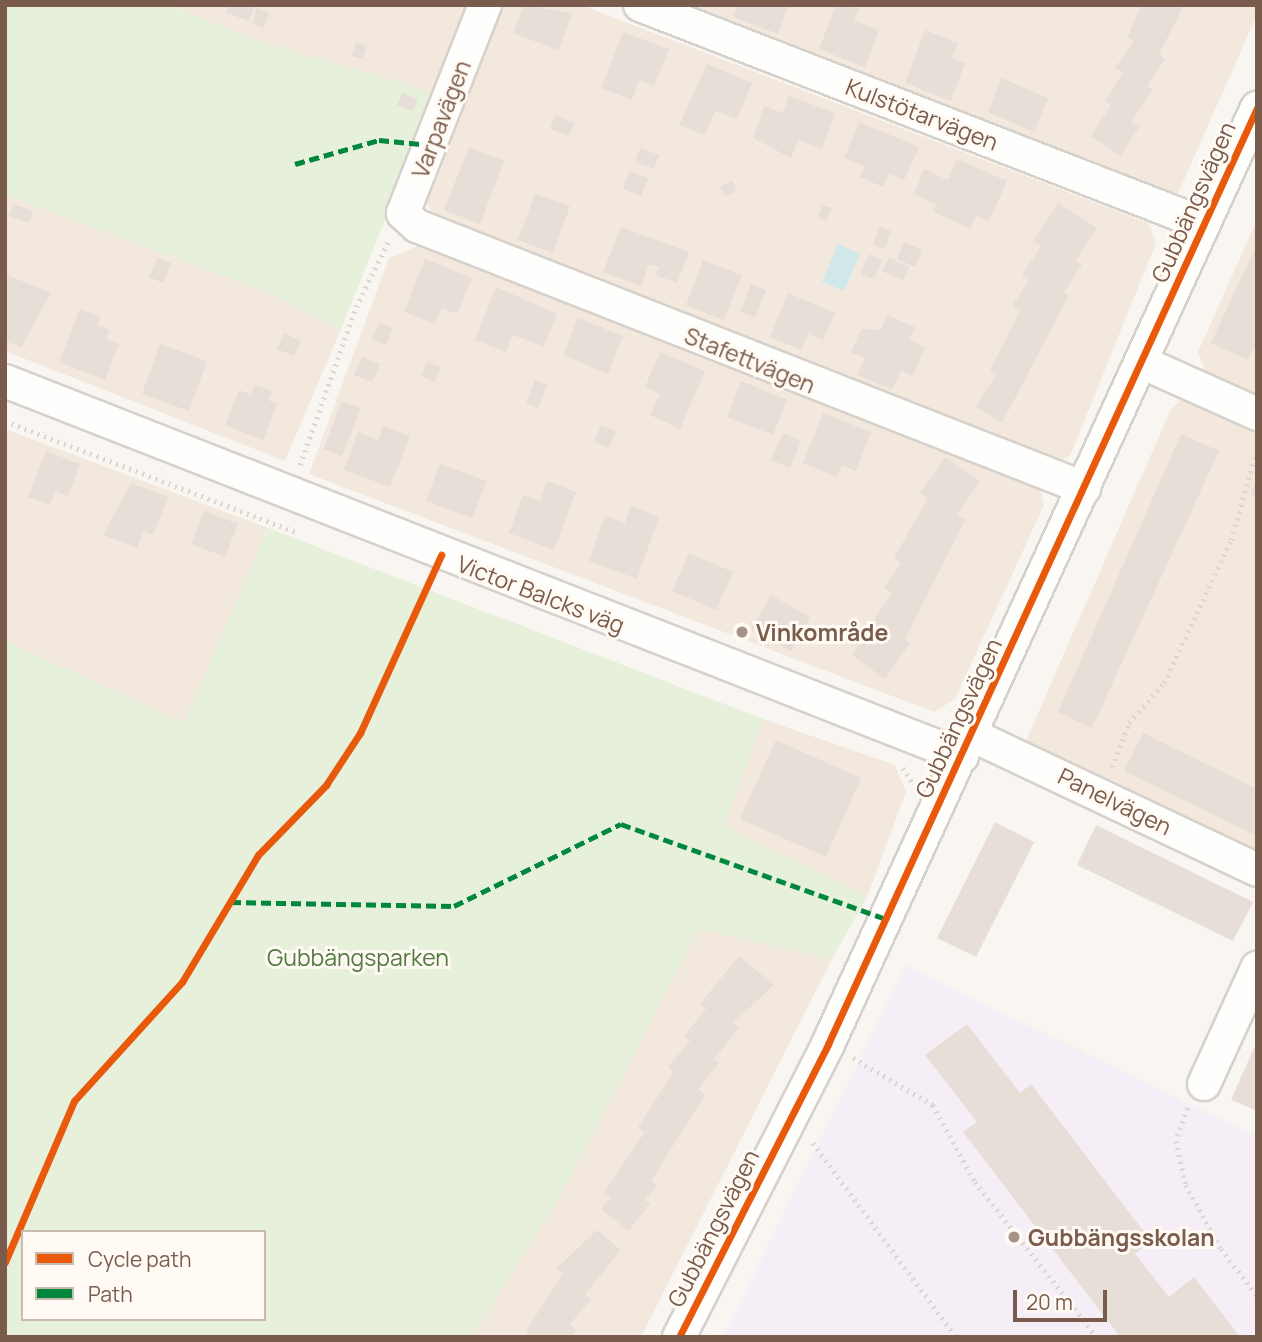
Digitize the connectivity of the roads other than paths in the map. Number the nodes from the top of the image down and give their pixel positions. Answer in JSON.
{"nodes":[{"id":1,"x":485,"y":5,"type":"edge"},
{"id":2,"x":640,"y":5,"type":"edge"},
{"id":3,"x":1257,"y":108,"type":"edge"},
{"id":4,"x":410,"y":220,"type":"joint"},
{"id":5,"x":1204,"y":224,"type":"junction"},
{"id":6,"x":1141,"y":362,"type":"junction"},
{"id":7,"x":5,"y":381,"type":"edge"},
{"id":8,"x":1257,"y":414,"type":"edge"},
{"id":9,"x":1084,"y":488,"type":"junction"},
{"id":10,"x":967,"y":746,"type":"junction"},
{"id":11,"x":1257,"y":870,"type":"edge"},
{"id":12,"x":1257,"y":968,"type":"edge"},
{"id":13,"x":1204,"y":1084,"type":"road end"},
{"id":14,"x":679,"y":1337,"type":"edge"}],
"edges":[{"from":1,"to":4,"type":"street","name":"Varpavägen"},
{"from":2,"to":5,"type":"street","name":"Kulstötarvägen"},
{"from":3,"to":5,"type":"street","name":"Gubbängsvägen"},
{"from":4,"to":9,"type":"street","name":"Stafettvägen"},
{"from":5,"to":6,"type":"street","name":"Gubbängsvägen"},
{"from":6,"to":8,"type":"street"},
{"from":6,"to":9,"type":"street","name":"Gubbängsvägen"},
{"from":7,"to":10,"type":"street","name":"Victor Balcks väg"},
{"from":9,"to":10,"type":"street","name":"Gubbängsvägen"},
{"from":10,"to":11,"type":"street","name":"Panelvägen"},
{"from":10,"to":14,"type":"street","name":"Gubbängsvägen"},
{"from":12,"to":13,"type":"street"}]}
